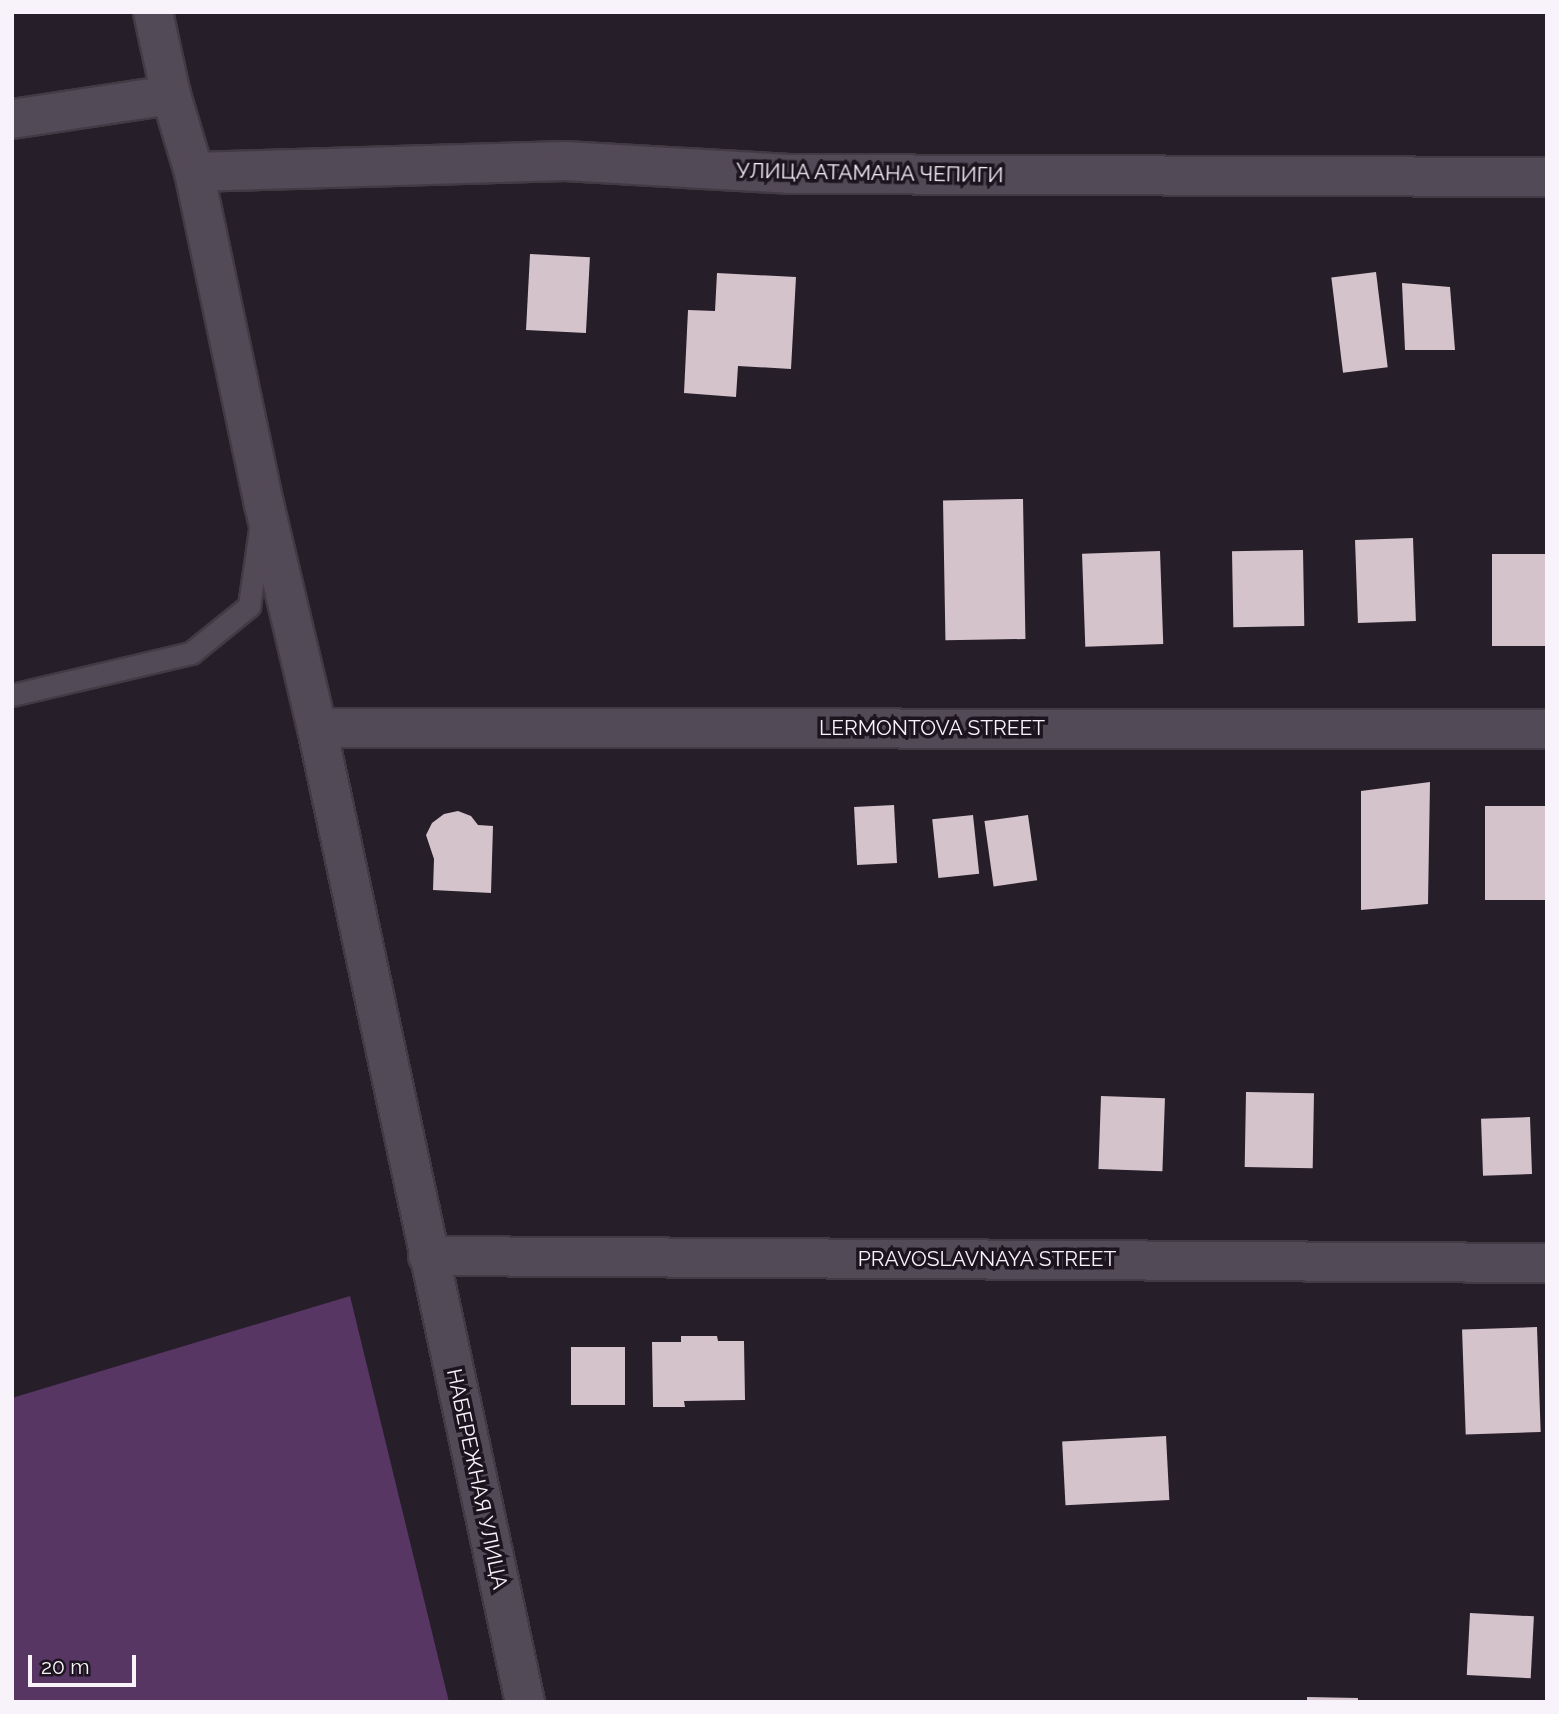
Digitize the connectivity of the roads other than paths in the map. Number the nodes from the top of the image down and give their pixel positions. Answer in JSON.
{"nodes":[{"id":1,"x":153,"y":12,"type":"edge"},
{"id":2,"x":171,"y":95,"type":"junction"},
{"id":3,"x":12,"y":119,"type":"edge"},
{"id":4,"x":194,"y":172,"type":"junction"},
{"id":5,"x":1547,"y":177,"type":"edge"},
{"id":6,"x":264,"y":504,"type":"junction"},
{"id":7,"x":12,"y":695,"type":"edge"},
{"id":8,"x":317,"y":728,"type":"junction"},
{"id":9,"x":1547,"y":729,"type":"edge"},
{"id":10,"x":428,"y":1256,"type":"junction"},
{"id":11,"x":1547,"y":1263,"type":"edge"},
{"id":12,"x":525,"y":1702,"type":"edge"}],
"edges":[{"from":1,"to":2,"type":"street","name":"НАБЕРЕЖНАЯ УЛИЦА"},
{"from":2,"to":3,"type":"street"},
{"from":2,"to":4,"type":"street","name":"НАБЕРЕЖНАЯ УЛИЦА"},
{"from":4,"to":5,"type":"street","name":"УЛИЦА АТАМАНА ЧЕПИГИ"},
{"from":4,"to":6,"type":"street","name":"НАБЕРЕЖНАЯ УЛИЦА"},
{"from":6,"to":7,"type":"lane"},
{"from":6,"to":8,"type":"street","name":"НАБЕРЕЖНАЯ УЛИЦА"},
{"from":8,"to":9,"type":"street","name":"LERMONTOVA STREET"},
{"from":8,"to":10,"type":"street","name":"НАБЕРЕЖНАЯ УЛИЦА"},
{"from":10,"to":11,"type":"street","name":"PRAVOSLAVNAYA STREET"},
{"from":10,"to":12,"type":"street","name":"НАБЕРЕЖНАЯ УЛИЦА"}]}
